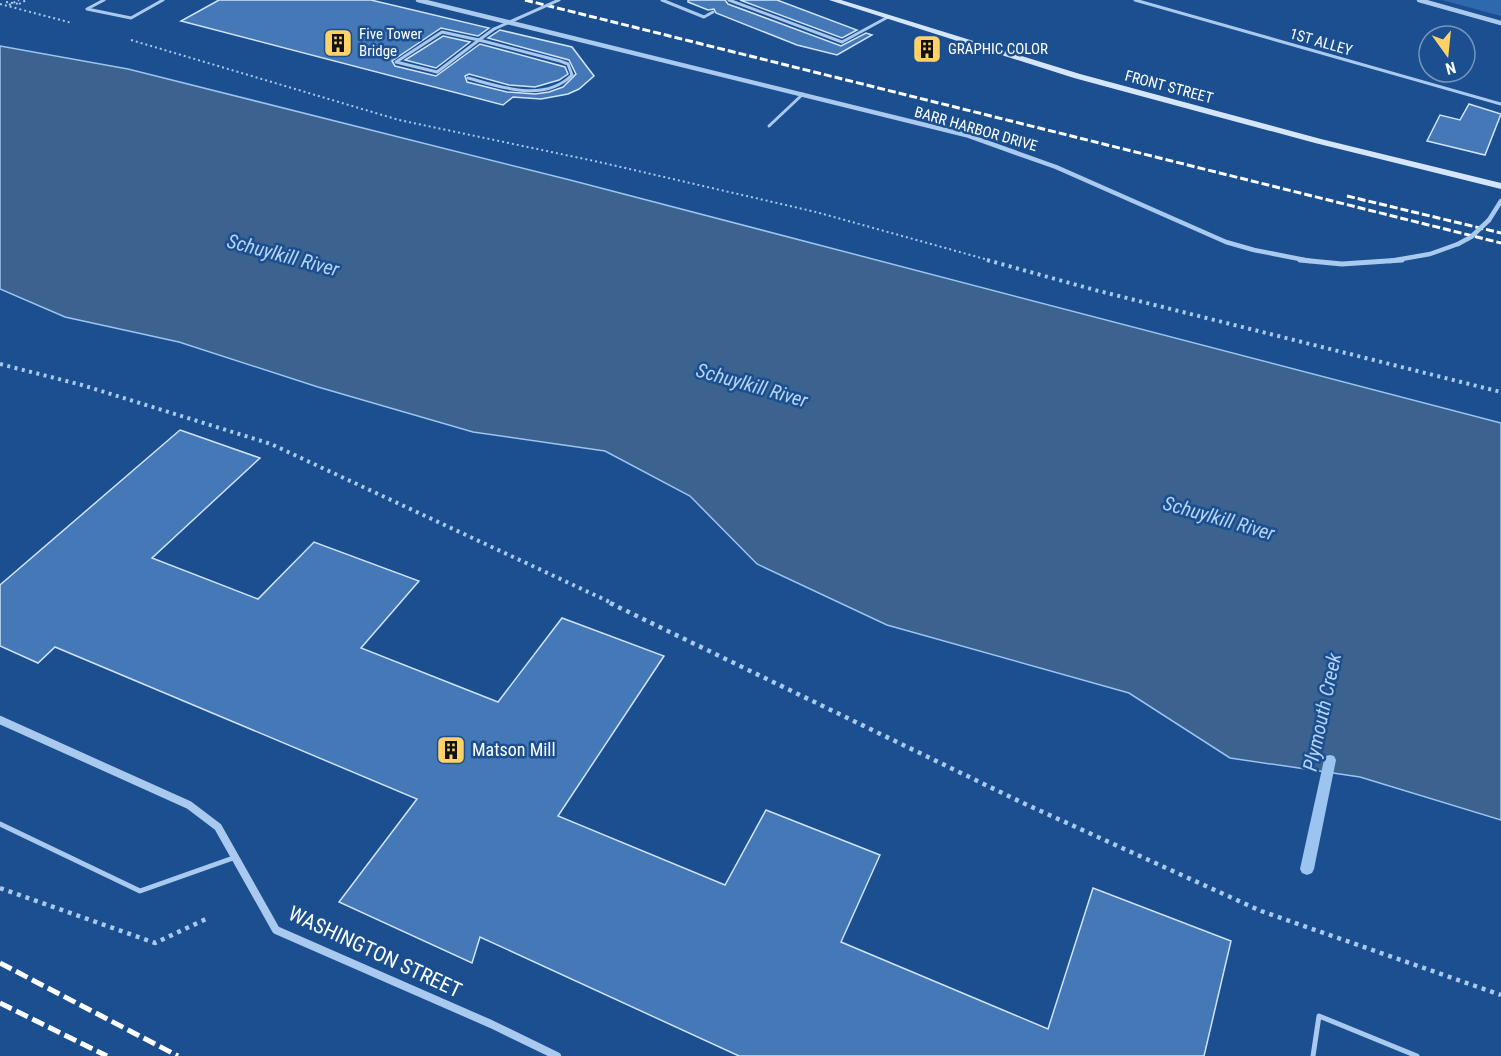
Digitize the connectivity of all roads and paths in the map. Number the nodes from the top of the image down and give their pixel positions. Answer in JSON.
{"nodes":[{"id":1,"x":26,"y":0,"type":"edge"},
{"id":2,"x":104,"y":0,"type":"edge"},
{"id":3,"x":164,"y":0,"type":"edge"},
{"id":4,"x":418,"y":0,"type":"edge"},
{"id":5,"x":559,"y":0,"type":"edge"},
{"id":6,"x":662,"y":0,"type":"edge"},
{"id":7,"x":729,"y":0,"type":"edge"},
{"id":8,"x":833,"y":0,"type":"edge"},
{"id":9,"x":1135,"y":0,"type":"edge"},
{"id":10,"x":1419,"y":0,"type":"edge"},
{"id":11,"x":19,"y":2,"type":"edge"},
{"id":12,"x":0,"y":4,"type":"edge"},
{"id":13,"x":7,"y":4,"type":"junction"},
{"id":14,"x":713,"y":12,"type":"dead end"},
{"id":15,"x":888,"y":17,"type":"junction"},
{"id":16,"x":1501,"y":23,"type":"edge"},
{"id":17,"x":76,"y":24,"type":"dead end"},
{"id":18,"x":121,"y":37,"type":"dead end"},
{"id":19,"x":480,"y":40,"type":"junction"},
{"id":20,"x":468,"y":78,"type":"dead end"},
{"id":21,"x":802,"y":94,"type":"junction"},
{"id":22,"x":1501,"y":104,"type":"edge"},
{"id":23,"x":769,"y":126,"type":"dead end"},
{"id":24,"x":1501,"y":186,"type":"edge"},
{"id":25,"x":1501,"y":201,"type":"edge"},
{"id":26,"x":0,"y":364,"type":"edge"},
{"id":27,"x":1501,"y":392,"type":"edge"},
{"id":28,"x":0,"y":720,"type":"edge"},
{"id":29,"x":0,"y":824,"type":"edge"},
{"id":30,"x":236,"y":857,"type":"junction"},
{"id":31,"x":0,"y":888,"type":"edge"},
{"id":32,"x":206,"y":919,"type":"dead end"},
{"id":33,"x":1501,"y":995,"type":"edge"},
{"id":34,"x":557,"y":1056,"type":"edge"},
{"id":35,"x":1313,"y":1056,"type":"edge"},
{"id":36,"x":1417,"y":1056,"type":"edge"}],
"edges":[{"from":1,"to":11,"type":"path"},
{"from":2,"to":3,"type":"lane"},
{"from":4,"to":21,"type":"street","name":"BARR HARBOR DRIVE"},
{"from":5,"to":19,"type":"lane","bridge":true},
{"from":6,"to":14,"type":"lane"},
{"from":7,"to":15,"type":"lane"},
{"from":8,"to":15,"type":"main road","name":"FRONT STREET"},
{"from":9,"to":22,"type":"lane","name":"1ST ALLEY"},
{"from":10,"to":16,"type":"street"},
{"from":11,"to":13,"type":"path"},
{"from":12,"to":13,"type":"path"},
{"from":13,"to":17,"type":"path"},
{"from":15,"to":24,"type":"main road","name":"FRONT STREET"},
{"from":18,"to":27,"type":"path"},
{"from":19,"to":19,"type":"lane"},
{"from":19,"to":20,"type":"lane"},
{"from":21,"to":23,"type":"lane"},
{"from":21,"to":25,"type":"street","name":"BARR HARBOR DRIVE","bridge":true},
{"from":26,"to":33,"type":"path"},
{"from":28,"to":30,"type":"street","name":"WASHINGTON STREET"},
{"from":29,"to":30,"type":"lane"},
{"from":30,"to":34,"type":"street","name":"WASHINGTON STREET"},
{"from":31,"to":32,"type":"path"},
{"from":35,"to":36,"type":"lane"}]}
